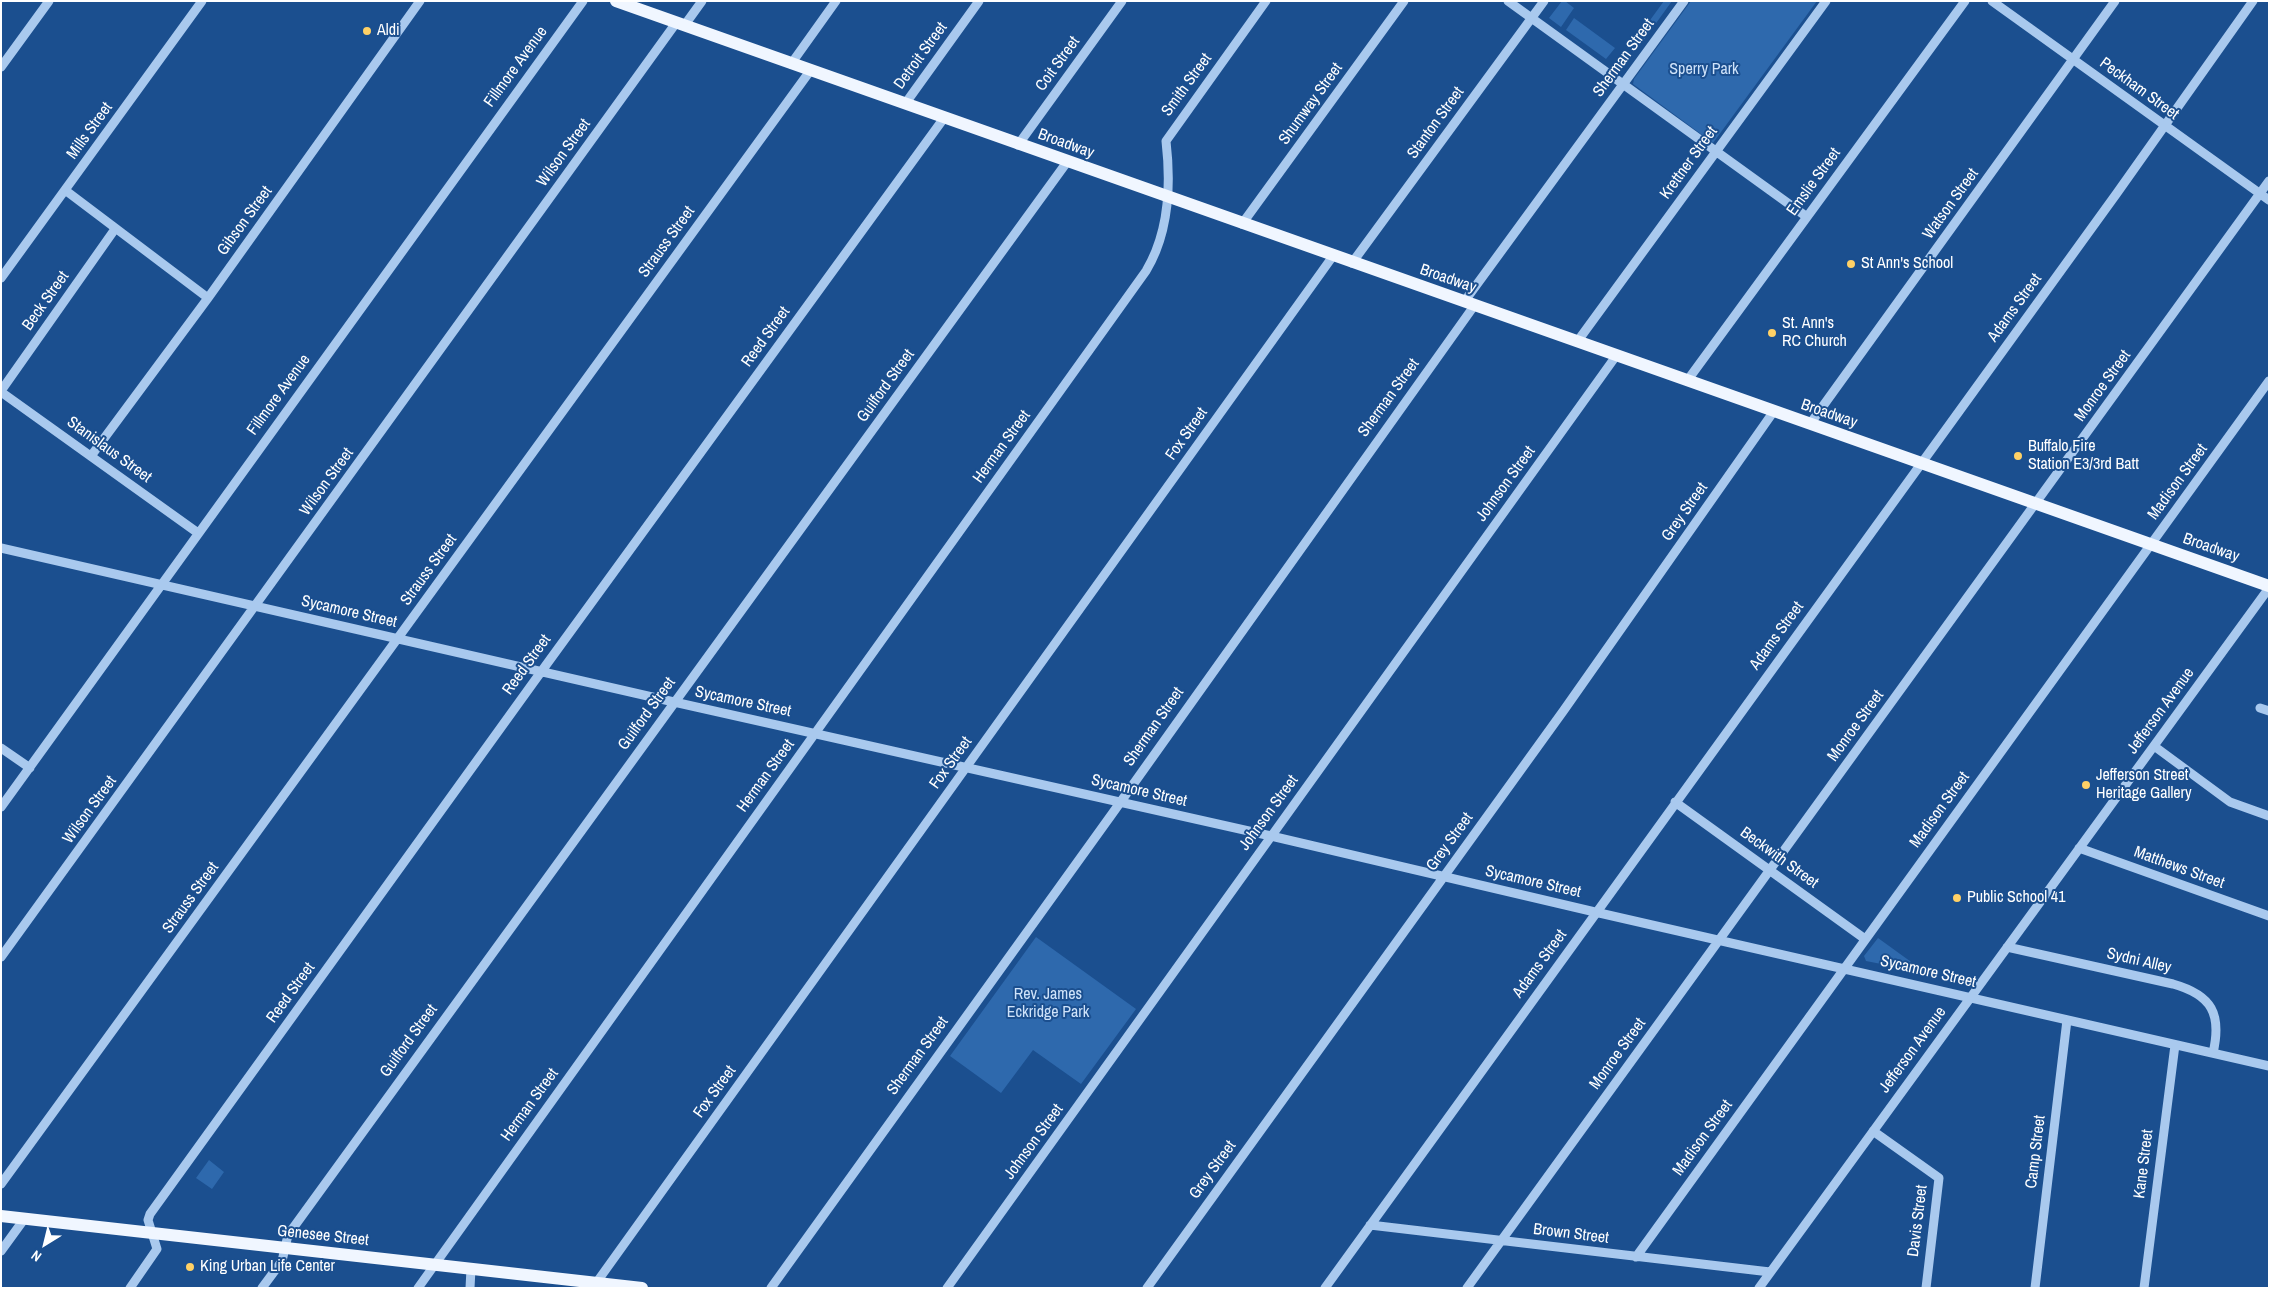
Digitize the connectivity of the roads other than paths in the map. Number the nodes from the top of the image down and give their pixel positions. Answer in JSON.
{"nodes":[{"id":1,"x":49,"y":1,"type":"edge"},
{"id":2,"x":202,"y":1,"type":"edge"},
{"id":3,"x":420,"y":1,"type":"edge"},
{"id":4,"x":583,"y":1,"type":"edge"},
{"id":5,"x":616,"y":1,"type":"edge"},
{"id":6,"x":702,"y":1,"type":"edge"},
{"id":7,"x":836,"y":1,"type":"edge"},
{"id":8,"x":979,"y":1,"type":"edge"},
{"id":9,"x":1122,"y":1,"type":"edge"},
{"id":10,"x":1266,"y":1,"type":"edge"},
{"id":11,"x":1404,"y":1,"type":"edge"},
{"id":12,"x":1508,"y":1,"type":"edge"},
{"id":13,"x":1544,"y":1,"type":"edge"},
{"id":14,"x":1684,"y":1,"type":"edge"},
{"id":15,"x":1826,"y":1,"type":"edge"},
{"id":16,"x":1966,"y":1,"type":"edge"},
{"id":17,"x":1992,"y":1,"type":"edge"},
{"id":18,"x":2115,"y":1,"type":"edge"},
{"id":19,"x":2253,"y":1,"type":"edge"},
{"id":20,"x":1531,"y":18,"type":"junction"},
{"id":21,"x":680,"y":24,"type":"junction"},
{"id":22,"x":2073,"y":60,"type":"junction"},
{"id":23,"x":791,"y":64,"type":"junction"},
{"id":24,"x":1,"y":67,"type":"edge"},
{"id":25,"x":810,"y":71,"type":"junction"},
{"id":26,"x":1623,"y":84,"type":"junction"},
{"id":27,"x":905,"y":104,"type":"junction"},
{"id":28,"x":944,"y":118,"type":"junction"},
{"id":29,"x":2165,"y":126,"type":"junction"},
{"id":30,"x":1018,"y":145,"type":"junction"},
{"id":31,"x":1716,"y":151,"type":"junction"},
{"id":32,"x":1067,"y":162,"type":"junction"},
{"id":33,"x":2269,"y":181,"type":"edge"},
{"id":34,"x":65,"y":190,"type":"junction"},
{"id":35,"x":2260,"y":194,"type":"junction"},
{"id":36,"x":1167,"y":198,"type":"junction"},
{"id":37,"x":2269,"y":200,"type":"edge"},
{"id":38,"x":1807,"y":217,"type":"junction"},
{"id":39,"x":1242,"y":224,"type":"junction"},
{"id":40,"x":115,"y":229,"type":"junction"},
{"id":41,"x":1333,"y":256,"type":"junction"},
{"id":42,"x":1352,"y":263,"type":"junction"},
{"id":43,"x":1,"y":278,"type":"edge"},
{"id":44,"x":208,"y":298,"type":"junction"},
{"id":45,"x":1469,"y":304,"type":"junction"},
{"id":46,"x":1576,"y":342,"type":"junction"},
{"id":47,"x":1616,"y":356,"type":"junction"},
{"id":48,"x":1687,"y":381,"type":"junction"},
{"id":49,"x":2269,"y":381,"type":"edge"},
{"id":50,"x":1,"y":391,"type":"edge"},
{"id":51,"x":1774,"y":411,"type":"junction"},
{"id":52,"x":1810,"y":424,"type":"junction"},
{"id":53,"x":91,"y":456,"type":"junction"},
{"id":54,"x":1922,"y":464,"type":"junction"},
{"id":55,"x":2037,"y":504,"type":"junction"},
{"id":56,"x":198,"y":533,"type":"junction"},
{"id":57,"x":2151,"y":544,"type":"junction"},
{"id":58,"x":1,"y":548,"type":"edge"},
{"id":59,"x":162,"y":584,"type":"junction"},
{"id":60,"x":2269,"y":587,"type":"edge"},
{"id":61,"x":256,"y":606,"type":"junction"},
{"id":62,"x":398,"y":639,"type":"junction"},
{"id":63,"x":541,"y":671,"type":"junction"},
{"id":64,"x":674,"y":702,"type":"junction"},
{"id":65,"x":815,"y":733,"type":"junction"},
{"id":66,"x":2154,"y":746,"type":"junction"},
{"id":67,"x":1,"y":748,"type":"edge"},
{"id":68,"x":966,"y":767,"type":"junction"},
{"id":69,"x":30,"y":768,"type":"junction"},
{"id":70,"x":1120,"y":802,"type":"junction"},
{"id":71,"x":1675,"y":802,"type":"junction"},
{"id":72,"x":1,"y":808,"type":"edge"},
{"id":73,"x":2269,"y":816,"type":"edge"},
{"id":74,"x":1271,"y":836,"type":"junction"},
{"id":75,"x":2079,"y":848,"type":"junction"},
{"id":76,"x":1770,"y":870,"type":"junction"},
{"id":77,"x":1443,"y":876,"type":"junction"},
{"id":78,"x":1595,"y":912,"type":"junction"},
{"id":79,"x":2269,"y":916,"type":"edge"},
{"id":80,"x":1720,"y":940,"type":"junction"},
{"id":81,"x":1865,"y":940,"type":"junction"},
{"id":82,"x":2007,"y":947,"type":"junction"},
{"id":83,"x":1,"y":957,"type":"edge"},
{"id":84,"x":1845,"y":968,"type":"junction"},
{"id":85,"x":1971,"y":997,"type":"junction"},
{"id":86,"x":2067,"y":1020,"type":"junction"},
{"id":87,"x":2175,"y":1045,"type":"junction"},
{"id":88,"x":2214,"y":1053,"type":"junction"},
{"id":89,"x":2269,"y":1066,"type":"edge"},
{"id":90,"x":1873,"y":1131,"type":"junction"},
{"id":91,"x":1,"y":1184,"type":"edge"},
{"id":92,"x":1,"y":1216,"type":"edge"},
{"id":93,"x":25,"y":1218,"type":"junction"},
{"id":94,"x":1370,"y":1225,"type":"junction"},
{"id":95,"x":153,"y":1234,"type":"junction"},
{"id":96,"x":1501,"y":1240,"type":"junction"},
{"id":97,"x":285,"y":1248,"type":"junction"},
{"id":98,"x":1,"y":1250,"type":"edge"},
{"id":99,"x":1636,"y":1256,"type":"junction"},
{"id":100,"x":434,"y":1264,"type":"junction"},
{"id":101,"x":471,"y":1269,"type":"junction"},
{"id":102,"x":1770,"y":1272,"type":"junction"},
{"id":103,"x":595,"y":1285,"type":"edge"},
{"id":104,"x":130,"y":1288,"type":"edge"},
{"id":105,"x":262,"y":1288,"type":"edge"},
{"id":106,"x":418,"y":1288,"type":"edge"},
{"id":107,"x":470,"y":1288,"type":"edge"},
{"id":108,"x":642,"y":1288,"type":"edge"},
{"id":109,"x":770,"y":1288,"type":"edge"},
{"id":110,"x":947,"y":1288,"type":"edge"},
{"id":111,"x":1147,"y":1288,"type":"edge"},
{"id":112,"x":1324,"y":1288,"type":"edge"},
{"id":113,"x":1467,"y":1288,"type":"edge"},
{"id":114,"x":1759,"y":1288,"type":"edge"},
{"id":115,"x":1926,"y":1288,"type":"edge"},
{"id":116,"x":2035,"y":1288,"type":"edge"},
{"id":117,"x":2144,"y":1288,"type":"edge"}],
"edges":[{"from":1,"to":24,"type":"street"},
{"from":2,"to":34,"type":"street","name":"Mills Street"},
{"from":3,"to":44,"type":"street","name":"Gibson Street"},
{"from":4,"to":56,"type":"street","name":"Fillmore Avenue"},
{"from":5,"to":21,"type":"main road","name":"Broadway"},
{"from":6,"to":21,"type":"street","name":"Wilson Street"},
{"from":7,"to":23,"type":"street"},
{"from":8,"to":27,"type":"street","name":"Detroit Street"},
{"from":9,"to":30,"type":"street","name":"Coit Street"},
{"from":10,"to":36,"type":"street","name":"Smith Street"},
{"from":11,"to":39,"type":"street","name":"Shumway Street"},
{"from":12,"to":20,"type":"street"},
{"from":13,"to":20,"type":"street","name":"Stanton Street"},
{"from":14,"to":26,"type":"street","name":"Sherman Street"},
{"from":15,"to":31,"type":"street","name":"Krettner Street"},
{"from":16,"to":38,"type":"street","name":"Emslie Street"},
{"from":17,"to":22,"type":"street","name":"Peckham Street"},
{"from":18,"to":22,"type":"street","name":"Watson Street"},
{"from":19,"to":29,"type":"street","name":"Adams Street"},
{"from":20,"to":26,"type":"street"},
{"from":20,"to":42,"type":"street","name":"Stanton Street"},
{"from":21,"to":23,"type":"main road","name":"Broadway"},
{"from":21,"to":61,"type":"street","name":"Wilson Street"},
{"from":22,"to":29,"type":"street","name":"Peckham Street"},
{"from":22,"to":52,"type":"street","name":"Watson Street"},
{"from":23,"to":25,"type":"main road","name":"Broadway"},
{"from":25,"to":27,"type":"main road","name":"Broadway"},
{"from":25,"to":62,"type":"street","name":"Strauss Street"},
{"from":26,"to":31,"type":"street"},
{"from":26,"to":45,"type":"street","name":"Sherman Street"},
{"from":27,"to":28,"type":"main road","name":"Broadway"},
{"from":28,"to":30,"type":"main road","name":"Broadway"},
{"from":28,"to":63,"type":"street","name":"Reed Street"},
{"from":29,"to":35,"type":"street","name":"Peckham Street"},
{"from":29,"to":54,"type":"street","name":"Adams Street"},
{"from":30,"to":32,"type":"main road","name":"Broadway"},
{"from":31,"to":38,"type":"street"},
{"from":31,"to":46,"type":"street","name":"Krettner Street"},
{"from":32,"to":36,"type":"main road","name":"Broadway"},
{"from":32,"to":64,"type":"street","name":"Guilford Street"},
{"from":33,"to":35,"type":"street","name":"Monroe Street"},
{"from":34,"to":40,"type":"street"},
{"from":34,"to":43,"type":"street","name":"Mills Street"},
{"from":35,"to":37,"type":"street","name":"Peckham Street"},
{"from":35,"to":55,"type":"street","name":"Monroe Street"},
{"from":36,"to":39,"type":"main road","name":"Broadway"},
{"from":36,"to":65,"type":"street","name":"Herman Street"},
{"from":38,"to":48,"type":"street","name":"Emslie Street"},
{"from":39,"to":41,"type":"main road","name":"Broadway"},
{"from":40,"to":44,"type":"street"},
{"from":40,"to":50,"type":"street","name":"Beck Street"},
{"from":41,"to":42,"type":"main road","name":"Broadway"},
{"from":41,"to":68,"type":"street","name":"Fox Street"},
{"from":42,"to":45,"type":"main road","name":"Broadway"},
{"from":44,"to":53,"type":"street","name":"Gibson Street"},
{"from":45,"to":46,"type":"main road","name":"Broadway"},
{"from":45,"to":70,"type":"street","name":"Sherman Street"},
{"from":46,"to":47,"type":"main road","name":"Broadway"},
{"from":47,"to":48,"type":"main road","name":"Broadway"},
{"from":47,"to":74,"type":"street","name":"Johnson Street"},
{"from":48,"to":51,"type":"main road","name":"Broadway"},
{"from":49,"to":57,"type":"street","name":"Madison Street"},
{"from":50,"to":53,"type":"street","name":"Stanislaus Street"},
{"from":51,"to":52,"type":"main road","name":"Broadway"},
{"from":51,"to":77,"type":"street","name":"Grey Street"},
{"from":52,"to":54,"type":"main road","name":"Broadway"},
{"from":53,"to":56,"type":"street","name":"Stanislaus Street"},
{"from":54,"to":55,"type":"main road","name":"Broadway"},
{"from":54,"to":71,"type":"street","name":"Adams Street"},
{"from":55,"to":57,"type":"main road","name":"Broadway"},
{"from":55,"to":76,"type":"street","name":"Monroe Street"},
{"from":56,"to":59,"type":"street","name":"Fillmore Avenue"},
{"from":57,"to":60,"type":"main road","name":"Broadway"},
{"from":57,"to":81,"type":"street","name":"Madison Street"},
{"from":58,"to":59,"type":"street","name":"Sycamore Street"},
{"from":59,"to":61,"type":"street","name":"Sycamore Street"},
{"from":59,"to":69,"type":"street","name":"Fillmore Avenue"},
{"from":60,"to":66,"type":"street","name":"Jefferson Avenue"},
{"from":61,"to":62,"type":"street","name":"Sycamore Street"},
{"from":61,"to":83,"type":"street","name":"Wilson Street"},
{"from":62,"to":63,"type":"street","name":"Sycamore Street"},
{"from":62,"to":91,"type":"street","name":"Strauss Street"},
{"from":63,"to":64,"type":"street","name":"Sycamore Street"},
{"from":63,"to":95,"type":"street","name":"Reed Street"},
{"from":64,"to":65,"type":"street","name":"Sycamore Street"},
{"from":64,"to":97,"type":"street","name":"Guilford Street"},
{"from":65,"to":68,"type":"street","name":"Sycamore Street"},
{"from":65,"to":100,"type":"street","name":"Herman Street"},
{"from":66,"to":73,"type":"street"},
{"from":66,"to":75,"type":"street","name":"Jefferson Avenue"},
{"from":67,"to":69,"type":"street"},
{"from":68,"to":70,"type":"street","name":"Sycamore Street"},
{"from":68,"to":103,"type":"street","name":"Fox Street"},
{"from":69,"to":72,"type":"street","name":"Fillmore Avenue"},
{"from":70,"to":74,"type":"street","name":"Sycamore Street"},
{"from":70,"to":109,"type":"street","name":"Sherman Street"},
{"from":71,"to":76,"type":"street","name":"Beckwith Street"},
{"from":71,"to":78,"type":"street","name":"Adams Street"},
{"from":74,"to":77,"type":"street","name":"Sycamore Street"},
{"from":74,"to":110,"type":"street","name":"Johnson Street"},
{"from":75,"to":79,"type":"street","name":"Matthews Street"},
{"from":75,"to":82,"type":"street","name":"Jefferson Avenue"},
{"from":76,"to":80,"type":"street","name":"Monroe Street"},
{"from":76,"to":81,"type":"street","name":"Beckwith Street"},
{"from":77,"to":78,"type":"street","name":"Sycamore Street"},
{"from":77,"to":111,"type":"street","name":"Grey Street"},
{"from":78,"to":80,"type":"street","name":"Sycamore Street"},
{"from":78,"to":94,"type":"street","name":"Adams Street"},
{"from":80,"to":84,"type":"street","name":"Sycamore Street"},
{"from":80,"to":96,"type":"street","name":"Monroe Street"},
{"from":81,"to":84,"type":"street","name":"Madison Street"},
{"from":82,"to":85,"type":"street","name":"Jefferson Avenue"},
{"from":82,"to":88,"type":"street","name":"Sydni Alley"},
{"from":84,"to":85,"type":"street","name":"Sycamore Street"},
{"from":84,"to":99,"type":"street","name":"Madison Street"},
{"from":85,"to":86,"type":"street","name":"Sycamore Street"},
{"from":85,"to":90,"type":"street","name":"Jefferson Avenue"},
{"from":86,"to":87,"type":"street","name":"Sycamore Street"},
{"from":86,"to":116,"type":"street","name":"Camp Street"},
{"from":87,"to":88,"type":"street","name":"Sycamore Street"},
{"from":87,"to":117,"type":"street","name":"Kane Street"},
{"from":88,"to":89,"type":"street","name":"Sycamore Street"},
{"from":90,"to":102,"type":"street","name":"Jefferson Avenue"},
{"from":90,"to":115,"type":"street","name":"Davis Street"},
{"from":92,"to":93,"type":"main road","name":"Genesee Street"},
{"from":93,"to":95,"type":"main road","name":"Genesee Street"},
{"from":93,"to":98,"type":"street"},
{"from":94,"to":96,"type":"street","name":"Brown Street"},
{"from":94,"to":112,"type":"street","name":"Adams Street"},
{"from":95,"to":97,"type":"main road","name":"Genesee Street"},
{"from":95,"to":104,"type":"street","name":"Reed Street"},
{"from":96,"to":99,"type":"street","name":"Brown Street"},
{"from":96,"to":113,"type":"street","name":"Monroe Street"},
{"from":97,"to":100,"type":"main road","name":"Genesee Street"},
{"from":97,"to":105,"type":"street","name":"Guilford Street"},
{"from":99,"to":102,"type":"street","name":"Brown Street"},
{"from":100,"to":101,"type":"main road","name":"Genesee Street"},
{"from":100,"to":106,"type":"street","name":"Herman Street"},
{"from":101,"to":103,"type":"main road","name":"Genesee Street"},
{"from":101,"to":107,"type":"street"},
{"from":102,"to":114,"type":"street","name":"Jefferson Avenue"},
{"from":103,"to":108,"type":"main road","name":"Genesee Street"}]}
